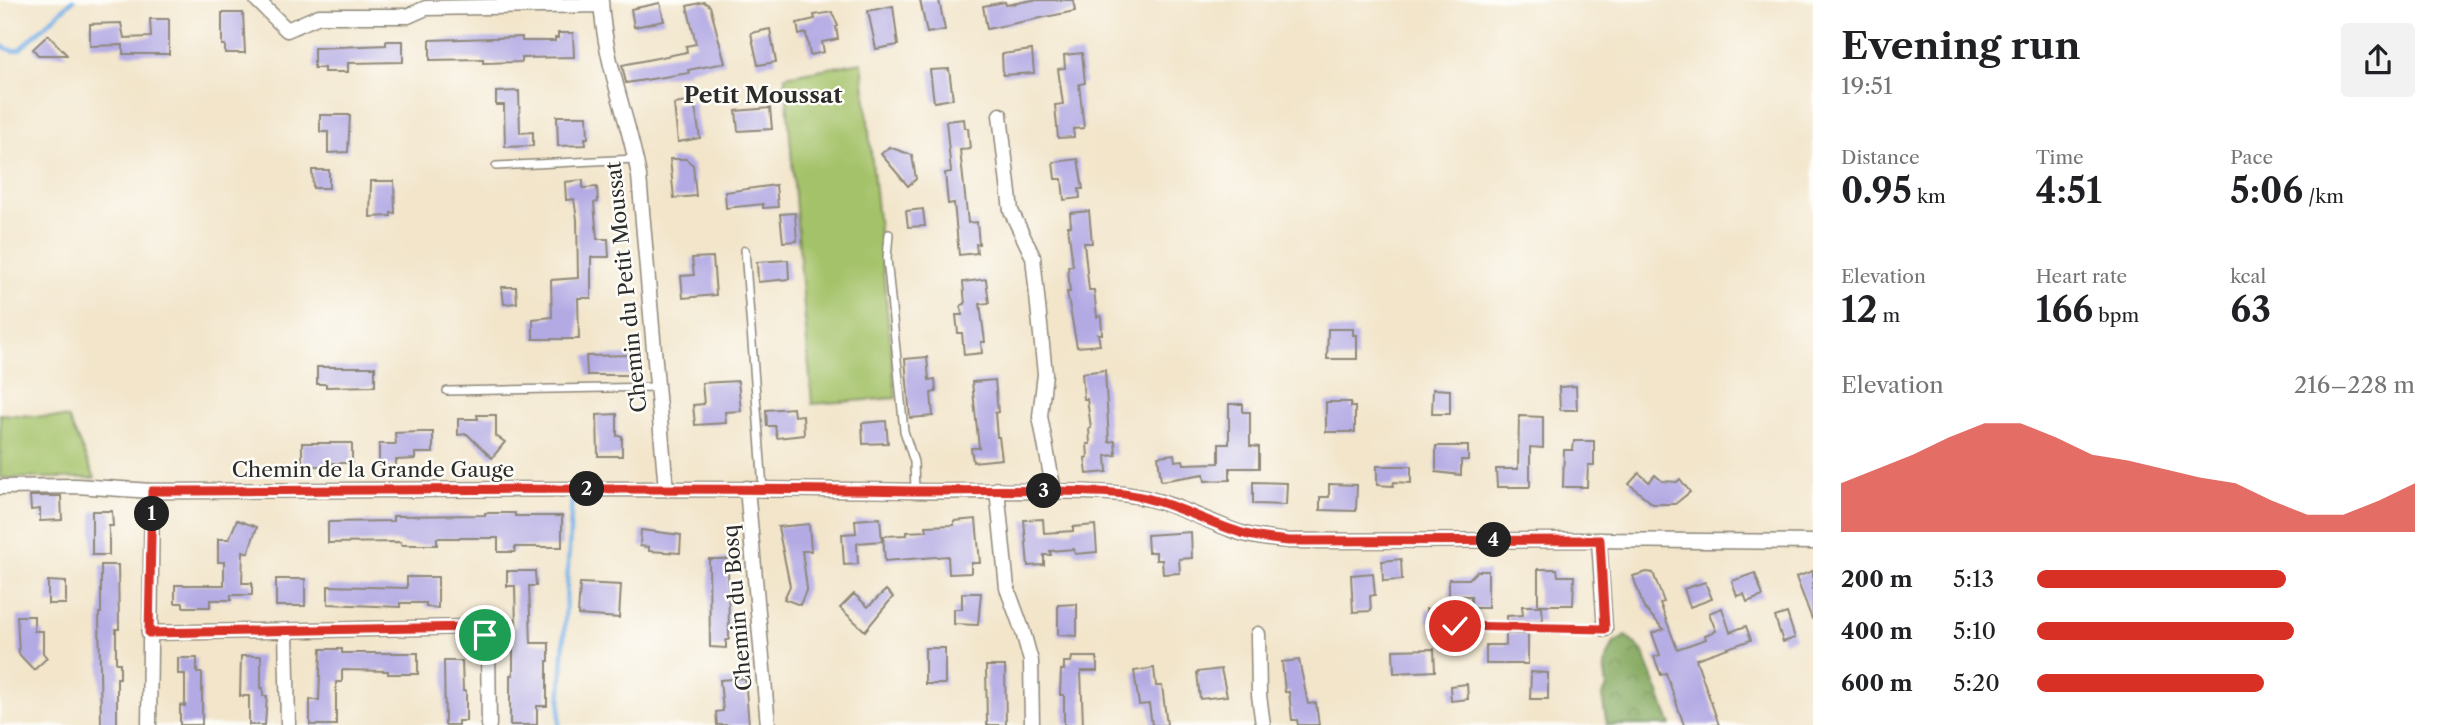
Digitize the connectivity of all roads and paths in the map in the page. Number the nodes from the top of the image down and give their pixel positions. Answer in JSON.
{"nodes":[{"id":1,"x":257,"y":0,"type":"edge"},
{"id":2,"x":601,"y":3,"type":"edge"},
{"id":3,"x":1000,"y":115,"type":"dead end"},
{"id":4,"x":636,"y":159,"type":"junction"},
{"id":5,"x":496,"y":166,"type":"dead end"},
{"id":6,"x":889,"y":234,"type":"dead end"},
{"id":7,"x":745,"y":250,"type":"dead end"},
{"id":8,"x":657,"y":387,"type":"junction"},
{"id":9,"x":447,"y":391,"type":"dead end"},
{"id":10,"x":0,"y":487,"type":"edge"},
{"id":11,"x":747,"y":488,"type":"junction"},
{"id":12,"x":764,"y":488,"type":"junction"},
{"id":13,"x":666,"y":489,"type":"junction"},
{"id":14,"x":997,"y":489,"type":"junction"},
{"id":15,"x":152,"y":491,"type":"junction"},
{"id":16,"x":915,"y":491,"type":"junction"},
{"id":17,"x":1054,"y":492,"type":"junction"},
{"id":18,"x":1600,"y":540,"type":"junction"},
{"id":19,"x":1813,"y":542,"type":"edge"},
{"id":20,"x":1455,"y":626,"type":"dead end"},
{"id":21,"x":1605,"y":629,"type":"joint"},
{"id":22,"x":286,"y":631,"type":"junction"},
{"id":23,"x":149,"y":633,"type":"junction"},
{"id":24,"x":1258,"y":634,"type":"dead end"},
{"id":25,"x":149,"y":725,"type":"edge"},
{"id":26,"x":288,"y":725,"type":"edge"},
{"id":27,"x":489,"y":725,"type":"edge"},
{"id":28,"x":768,"y":725,"type":"edge"},
{"id":29,"x":1032,"y":725,"type":"edge"},
{"id":30,"x":1263,"y":725,"type":"edge"}],
"edges":[{"from":1,"to":2,"type":"street"},
{"from":2,"to":4,"type":"street","name":"Chemin du Petit Moussat"},
{"from":3,"to":17,"type":"street"},
{"from":4,"to":5,"type":"lane"},
{"from":4,"to":8,"type":"street","name":"Chemin du Petit Moussat"},
{"from":6,"to":16,"type":"lane"},
{"from":7,"to":12,"type":"lane"},
{"from":8,"to":9,"type":"lane"},
{"from":8,"to":13,"type":"street","name":"Chemin du Petit Moussat"},
{"from":10,"to":15,"type":"street","name":"Chemin de la Grande Gauge"},
{"from":11,"to":12,"type":"street","name":"Chemin de la Grande Gauge"},
{"from":11,"to":13,"type":"street","name":"Chemin de la Grande Gauge"},
{"from":11,"to":28,"type":"street","name":"Chemin du Bosq"},
{"from":12,"to":16,"type":"street","name":"Chemin de la Grande Gauge"},
{"from":13,"to":15,"type":"street","name":"Chemin de la Grande Gauge"},
{"from":14,"to":16,"type":"street","name":"Chemin de la Grande Gauge"},
{"from":14,"to":17,"type":"street","name":"Chemin de la Grande Gauge"},
{"from":14,"to":29,"type":"street"},
{"from":15,"to":23,"type":"street"},
{"from":17,"to":18,"type":"street","name":"Chemin de la Grande Gauge"},
{"from":18,"to":19,"type":"street","name":"Chemin de la Grande Gauge"},
{"from":18,"to":21,"type":"street"},
{"from":20,"to":21,"type":"lane"},
{"from":22,"to":23,"type":"street"},
{"from":22,"to":26,"type":"street"},
{"from":22,"to":27,"type":"street"},
{"from":23,"to":25,"type":"street"},
{"from":24,"to":30,"type":"street"}]}
